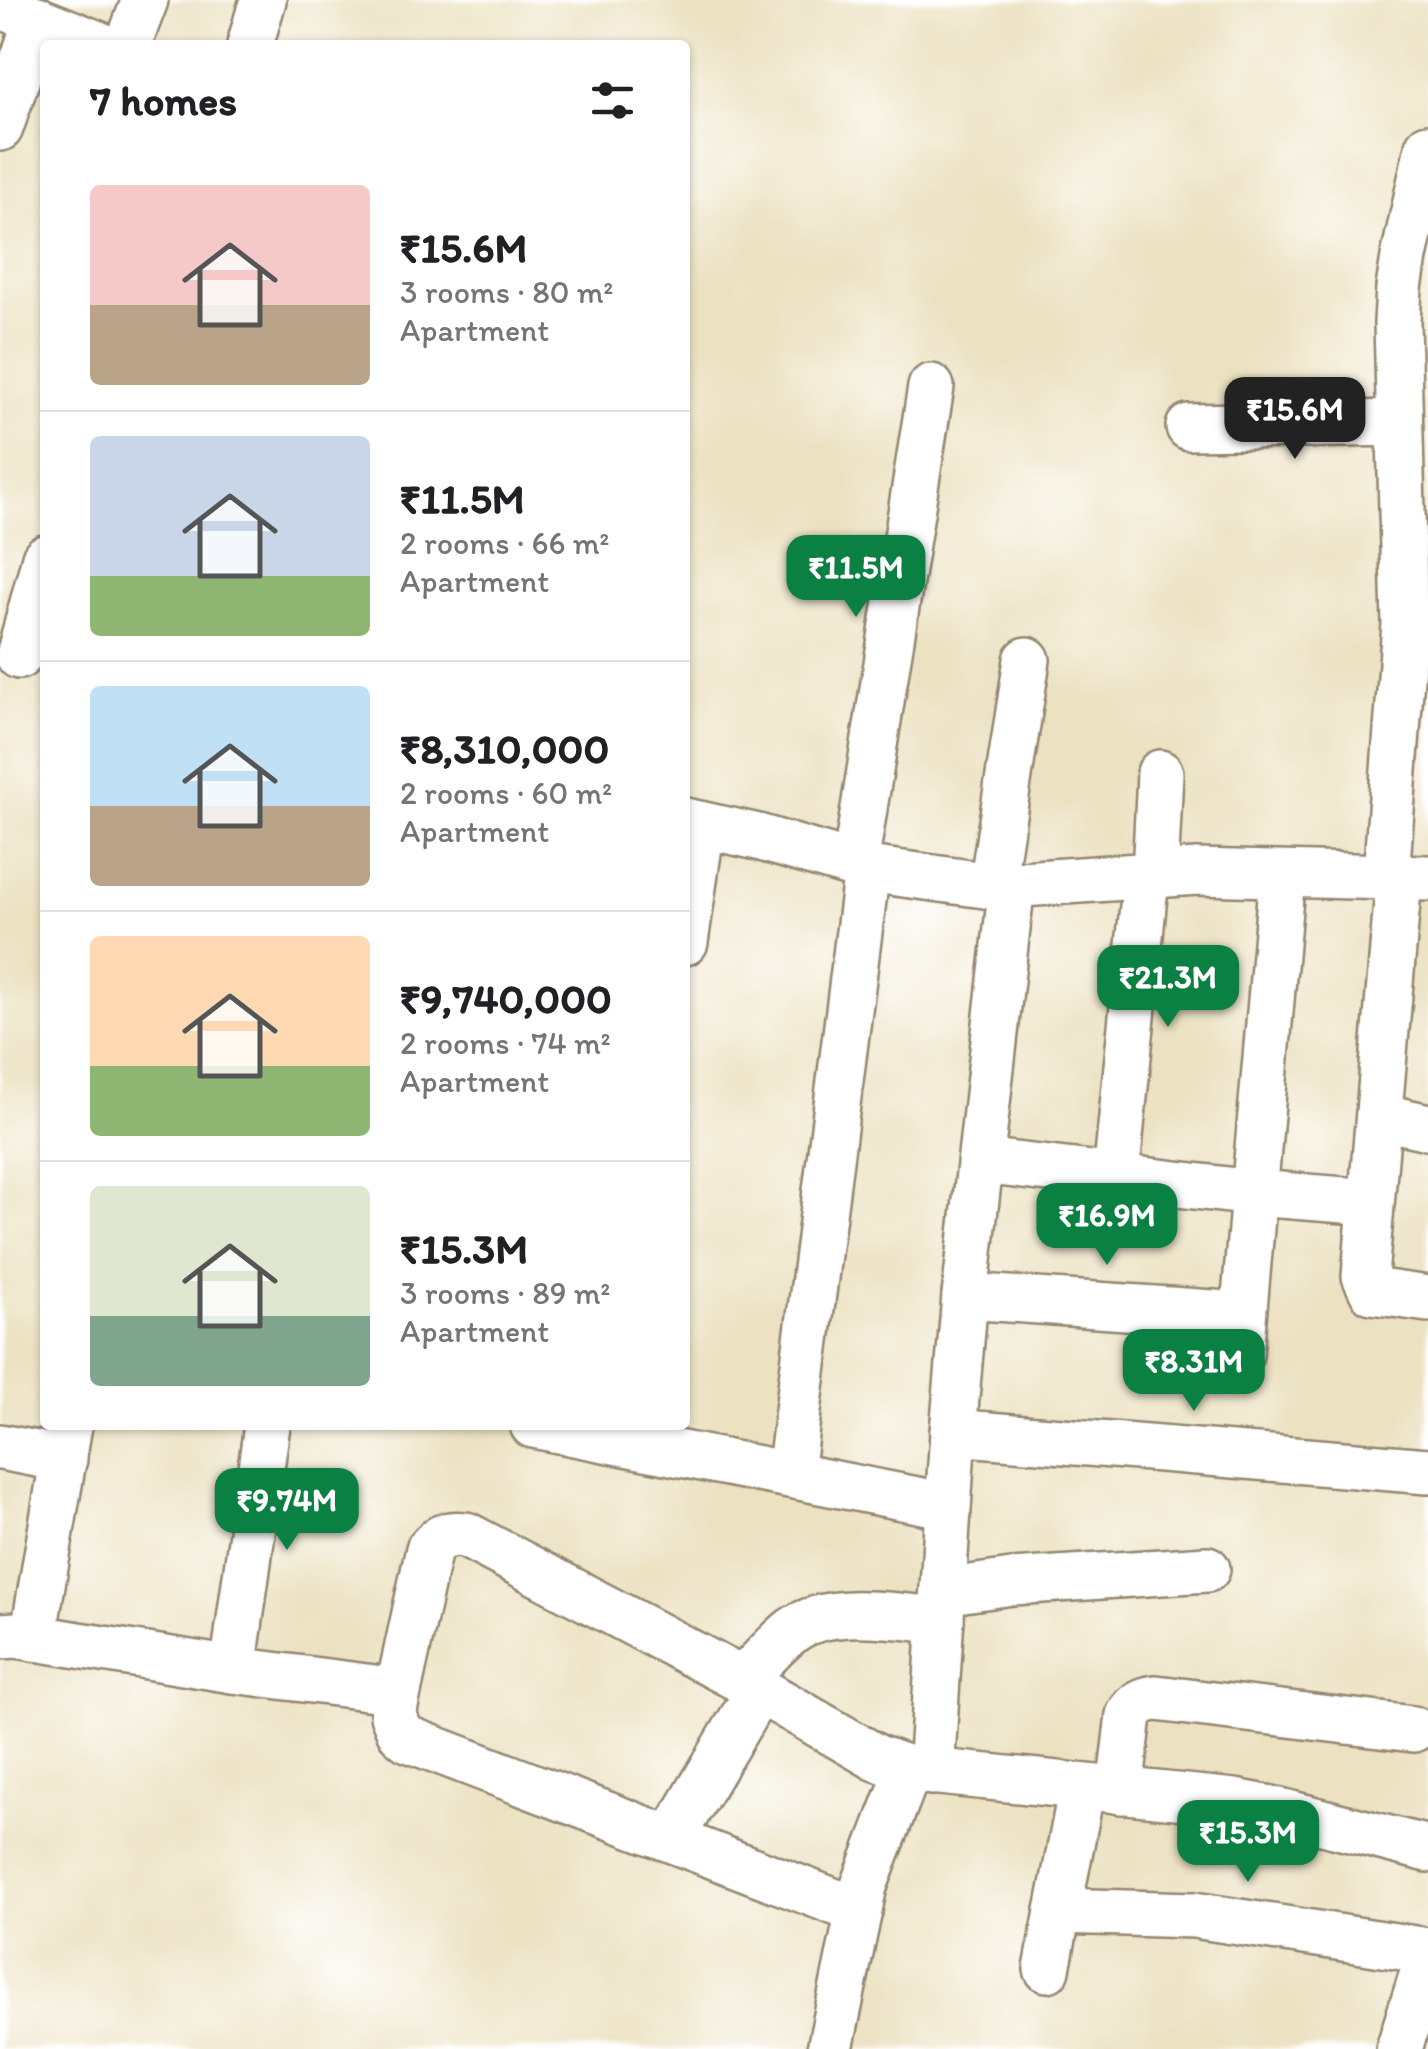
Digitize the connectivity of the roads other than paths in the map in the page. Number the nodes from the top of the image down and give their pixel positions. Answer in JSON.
{"nodes":[{"id":1,"x":146,"y":0,"type":"edge"},
{"id":2,"x":263,"y":0,"type":"edge"},
{"id":3,"x":36,"y":12,"type":"edge"},
{"id":4,"x":90,"y":40,"type":"edge"},
{"id":5,"x":130,"y":40,"type":"edge"},
{"id":6,"x":251,"y":40,"type":"edge"},
{"id":7,"x":0,"y":128,"type":"edge"},
{"id":8,"x":1428,"y":148,"type":"edge"},
{"id":9,"x":931,"y":387,"type":"dead end"},
{"id":10,"x":1400,"y":423,"type":"junction"},
{"id":11,"x":1189,"y":427,"type":"dead end"},
{"id":12,"x":40,"y":579,"type":"edge"},
{"id":13,"x":21,"y":657,"type":"edge"},
{"id":14,"x":1026,"y":660,"type":"dead end"},
{"id":15,"x":1160,"y":772,"type":"dead end"},
{"id":16,"x":694,"y":823,"type":"edge"},
{"id":17,"x":861,"y":867,"type":"junction"},
{"id":18,"x":1150,"y":875,"type":"junction"},
{"id":19,"x":1282,"y":875,"type":"junction"},
{"id":20,"x":690,"y":876,"type":"edge"},
{"id":21,"x":1404,"y":878,"type":"edge"},
{"id":22,"x":1002,"y":885,"type":"junction"},
{"id":23,"x":1378,"y":1116,"type":"junction"},
{"id":24,"x":1428,"y":1127,"type":"edge"},
{"id":25,"x":981,"y":1161,"type":"junction"},
{"id":26,"x":1116,"y":1177,"type":"junction"},
{"id":27,"x":1254,"y":1193,"type":"junction"},
{"id":28,"x":1371,"y":1202,"type":"junction"},
{"id":29,"x":965,"y":1296,"type":"junction"},
{"id":30,"x":1428,"y":1300,"type":"edge"},
{"id":31,"x":267,"y":1430,"type":"edge"},
{"id":32,"x":560,"y":1430,"type":"edge"},
{"id":33,"x":953,"y":1432,"type":"junction"},
{"id":34,"x":66,"y":1442,"type":"edge"},
{"id":35,"x":0,"y":1447,"type":"edge"},
{"id":36,"x":1428,"y":1472,"type":"edge"},
{"id":37,"x":790,"y":1474,"type":"junction"},
{"id":38,"x":948,"y":1506,"type":"junction"},
{"id":39,"x":1207,"y":1569,"type":"dead end"},
{"id":40,"x":942,"y":1606,"type":"junction"},
{"id":41,"x":17,"y":1637,"type":"edge"},
{"id":42,"x":233,"y":1670,"type":"junction"},
{"id":43,"x":751,"y":1685,"type":"junction"},
{"id":44,"x":398,"y":1691,"type":"junction"},
{"id":45,"x":1413,"y":1728,"type":"dead end"},
{"id":46,"x":920,"y":1770,"type":"junction"},
{"id":47,"x":1101,"y":1789,"type":"junction"},
{"id":48,"x":671,"y":1839,"type":"junction"},
{"id":49,"x":1428,"y":1849,"type":"edge"},
{"id":50,"x":858,"y":1911,"type":"junction"},
{"id":51,"x":1058,"y":1911,"type":"junction"},
{"id":52,"x":1428,"y":1954,"type":"edge"},
{"id":53,"x":1047,"y":1969,"type":"dead end"},
{"id":54,"x":830,"y":2049,"type":"edge"},
{"id":55,"x":1399,"y":2049,"type":"edge"}],
"edges":[{"from":1,"to":5,"type":"street"},
{"from":2,"to":6,"type":"street"},
{"from":3,"to":4,"type":"street"},
{"from":3,"to":7,"type":"street"},
{"from":8,"to":10,"type":"street"},
{"from":9,"to":17,"type":"street"},
{"from":10,"to":11,"type":"street"},
{"from":10,"to":21,"type":"street"},
{"from":12,"to":13,"type":"street"},
{"from":14,"to":22,"type":"street"},
{"from":15,"to":18,"type":"street"},
{"from":16,"to":17,"type":"street"},
{"from":16,"to":20,"type":"street"},
{"from":17,"to":22,"type":"street"},
{"from":17,"to":37,"type":"street"},
{"from":18,"to":19,"type":"street"},
{"from":18,"to":22,"type":"street"},
{"from":18,"to":26,"type":"street"},
{"from":19,"to":21,"type":"street"},
{"from":19,"to":27,"type":"street"},
{"from":21,"to":23,"type":"street"},
{"from":22,"to":25,"type":"street"},
{"from":23,"to":24,"type":"street"},
{"from":23,"to":28,"type":"street"},
{"from":25,"to":26,"type":"street"},
{"from":25,"to":29,"type":"street"},
{"from":26,"to":27,"type":"street"},
{"from":27,"to":28,"type":"street"},
{"from":27,"to":29,"type":"street"},
{"from":28,"to":30,"type":"street"},
{"from":29,"to":33,"type":"street"},
{"from":31,"to":42,"type":"street"},
{"from":32,"to":37,"type":"street"},
{"from":33,"to":36,"type":"street"},
{"from":33,"to":38,"type":"street"},
{"from":34,"to":35,"type":"street"},
{"from":34,"to":41,"type":"street"},
{"from":37,"to":38,"type":"street"},
{"from":38,"to":40,"type":"street"},
{"from":39,"to":40,"type":"street"},
{"from":40,"to":43,"type":"street"},
{"from":40,"to":46,"type":"street"},
{"from":41,"to":42,"type":"street"},
{"from":42,"to":44,"type":"street"},
{"from":43,"to":44,"type":"street"},
{"from":43,"to":46,"type":"street"},
{"from":43,"to":48,"type":"street"},
{"from":44,"to":48,"type":"street"},
{"from":45,"to":47,"type":"street"},
{"from":46,"to":47,"type":"street"},
{"from":46,"to":50,"type":"street"},
{"from":47,"to":49,"type":"street"},
{"from":47,"to":51,"type":"street"},
{"from":48,"to":50,"type":"street"},
{"from":50,"to":54,"type":"street"},
{"from":51,"to":52,"type":"street"},
{"from":51,"to":53,"type":"street"},
{"from":52,"to":55,"type":"street"}]}
